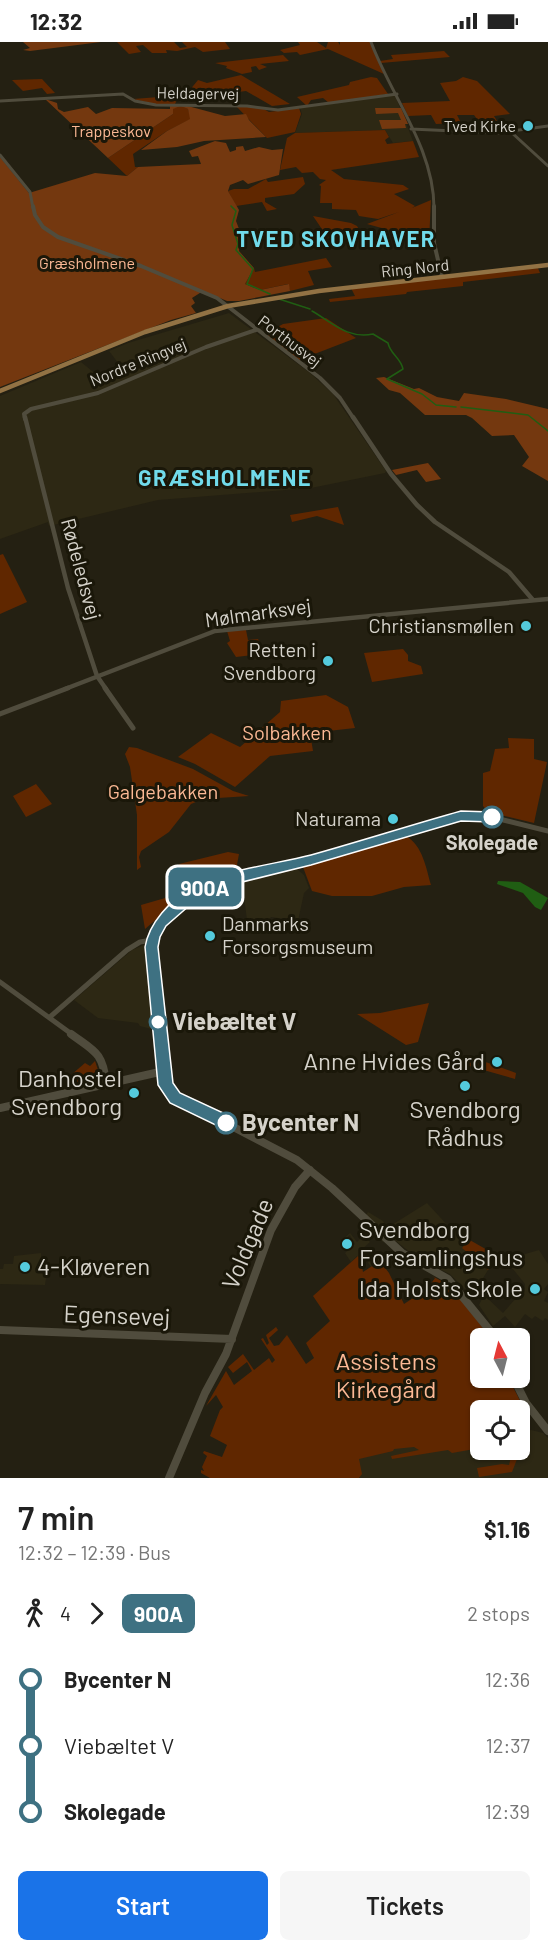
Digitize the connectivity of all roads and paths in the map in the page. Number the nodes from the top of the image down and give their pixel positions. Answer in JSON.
{"nodes":[{"id":1,"x":371,"y":42,"type":"edge"},
{"id":2,"x":397,"y":94,"type":"junction"},
{"id":3,"x":0,"y":101,"type":"edge"},
{"id":4,"x":548,"y":126,"type":"edge"},
{"id":5,"x":411,"y":129,"type":"junction"},
{"id":6,"x":511,"y":132,"type":"junction"},
{"id":7,"x":0,"y":154,"type":"edge"},
{"id":8,"x":548,"y":166,"type":"edge"},
{"id":9,"x":548,"y":266,"type":"edge"},
{"id":10,"x":442,"y":277,"type":"junction"},
{"id":11,"x":285,"y":296,"type":"junction"},
{"id":12,"x":229,"y":308,"type":"junction"},
{"id":13,"x":256,"y":330,"type":"junction"},
{"id":14,"x":0,"y":391,"type":"edge"},
{"id":15,"x":27,"y":410,"type":"joint"},
{"id":16,"x":548,"y":599,"type":"edge"},
{"id":17,"x":534,"y":600,"type":"junction"},
{"id":18,"x":97,"y":676,"type":"junction"},
{"id":19,"x":0,"y":714,"type":"edge"},
{"id":20,"x":133,"y":728,"type":"dead end"},
{"id":21,"x":548,"y":831,"type":"edge"},
{"id":22,"x":152,"y":940,"type":"junction"},
{"id":23,"x":0,"y":982,"type":"edge"},
{"id":24,"x":50,"y":1017,"type":"junction"},
{"id":25,"x":164,"y":1071,"type":"junction"},
{"id":26,"x":106,"y":1083,"type":"junction"},
{"id":27,"x":0,"y":1108,"type":"edge"},
{"id":28,"x":310,"y":1170,"type":"junction"},
{"id":29,"x":488,"y":1328,"type":"edge"},
{"id":30,"x":0,"y":1330,"type":"edge"},
{"id":31,"x":232,"y":1339,"type":"junction"},
{"id":32,"x":518,"y":1388,"type":"edge"},
{"id":33,"x":548,"y":1431,"type":"edge"},
{"id":34,"x":169,"y":1478,"type":"edge"}],
"edges":[{"from":1,"to":2,"type":"street"},
{"from":2,"to":3,"type":"street","name":"Heldagervej"},
{"from":2,"to":5,"type":"street"},
{"from":4,"to":6,"type":"street"},
{"from":5,"to":6,"type":"street"},
{"from":5,"to":10,"type":"street"},
{"from":6,"to":8,"type":"street"},
{"from":7,"to":12,"type":"street","name":"Porthusvej"},
{"from":9,"to":10,"type":"main road","name":"Ring Nord"},
{"from":10,"to":11,"type":"main road","name":"Ring Nord"},
{"from":11,"to":12,"type":"main road","name":"Ring Nord"},
{"from":11,"to":12,"type":"main road","name":"Ring Nord"},
{"from":12,"to":13,"type":"street","name":"Porthusvej"},
{"from":12,"to":14,"type":"main road","name":"Ring Nord"},
{"from":13,"to":15,"type":"street","name":"Nordre Ringvej"},
{"from":13,"to":17,"type":"street","name":"Porthusvej"},
{"from":15,"to":18,"type":"street","name":"Rødeledsvej"},
{"from":16,"to":17,"type":"street","name":"Mølmarksvej"},
{"from":17,"to":18,"type":"street","name":"Mølmarksvej"},
{"from":18,"to":19,"type":"street","name":"Mølmarksvej"},
{"from":18,"to":20,"type":"street","name":"Rødeledsvej"},
{"from":21,"to":22,"type":"street"},
{"from":22,"to":24,"type":"street"},
{"from":22,"to":25,"type":"street"},
{"from":23,"to":24,"type":"street"},
{"from":24,"to":26,"type":"street"},
{"from":25,"to":26,"type":"street"},
{"from":25,"to":28,"type":"street"},
{"from":26,"to":27,"type":"street"},
{"from":28,"to":29,"type":"street"},
{"from":28,"to":31,"type":"street","name":"Voldgade"},
{"from":30,"to":31,"type":"street","name":"Egensevej"},
{"from":31,"to":34,"type":"street","name":"Voldgade"},
{"from":32,"to":33,"type":"street"}]}
